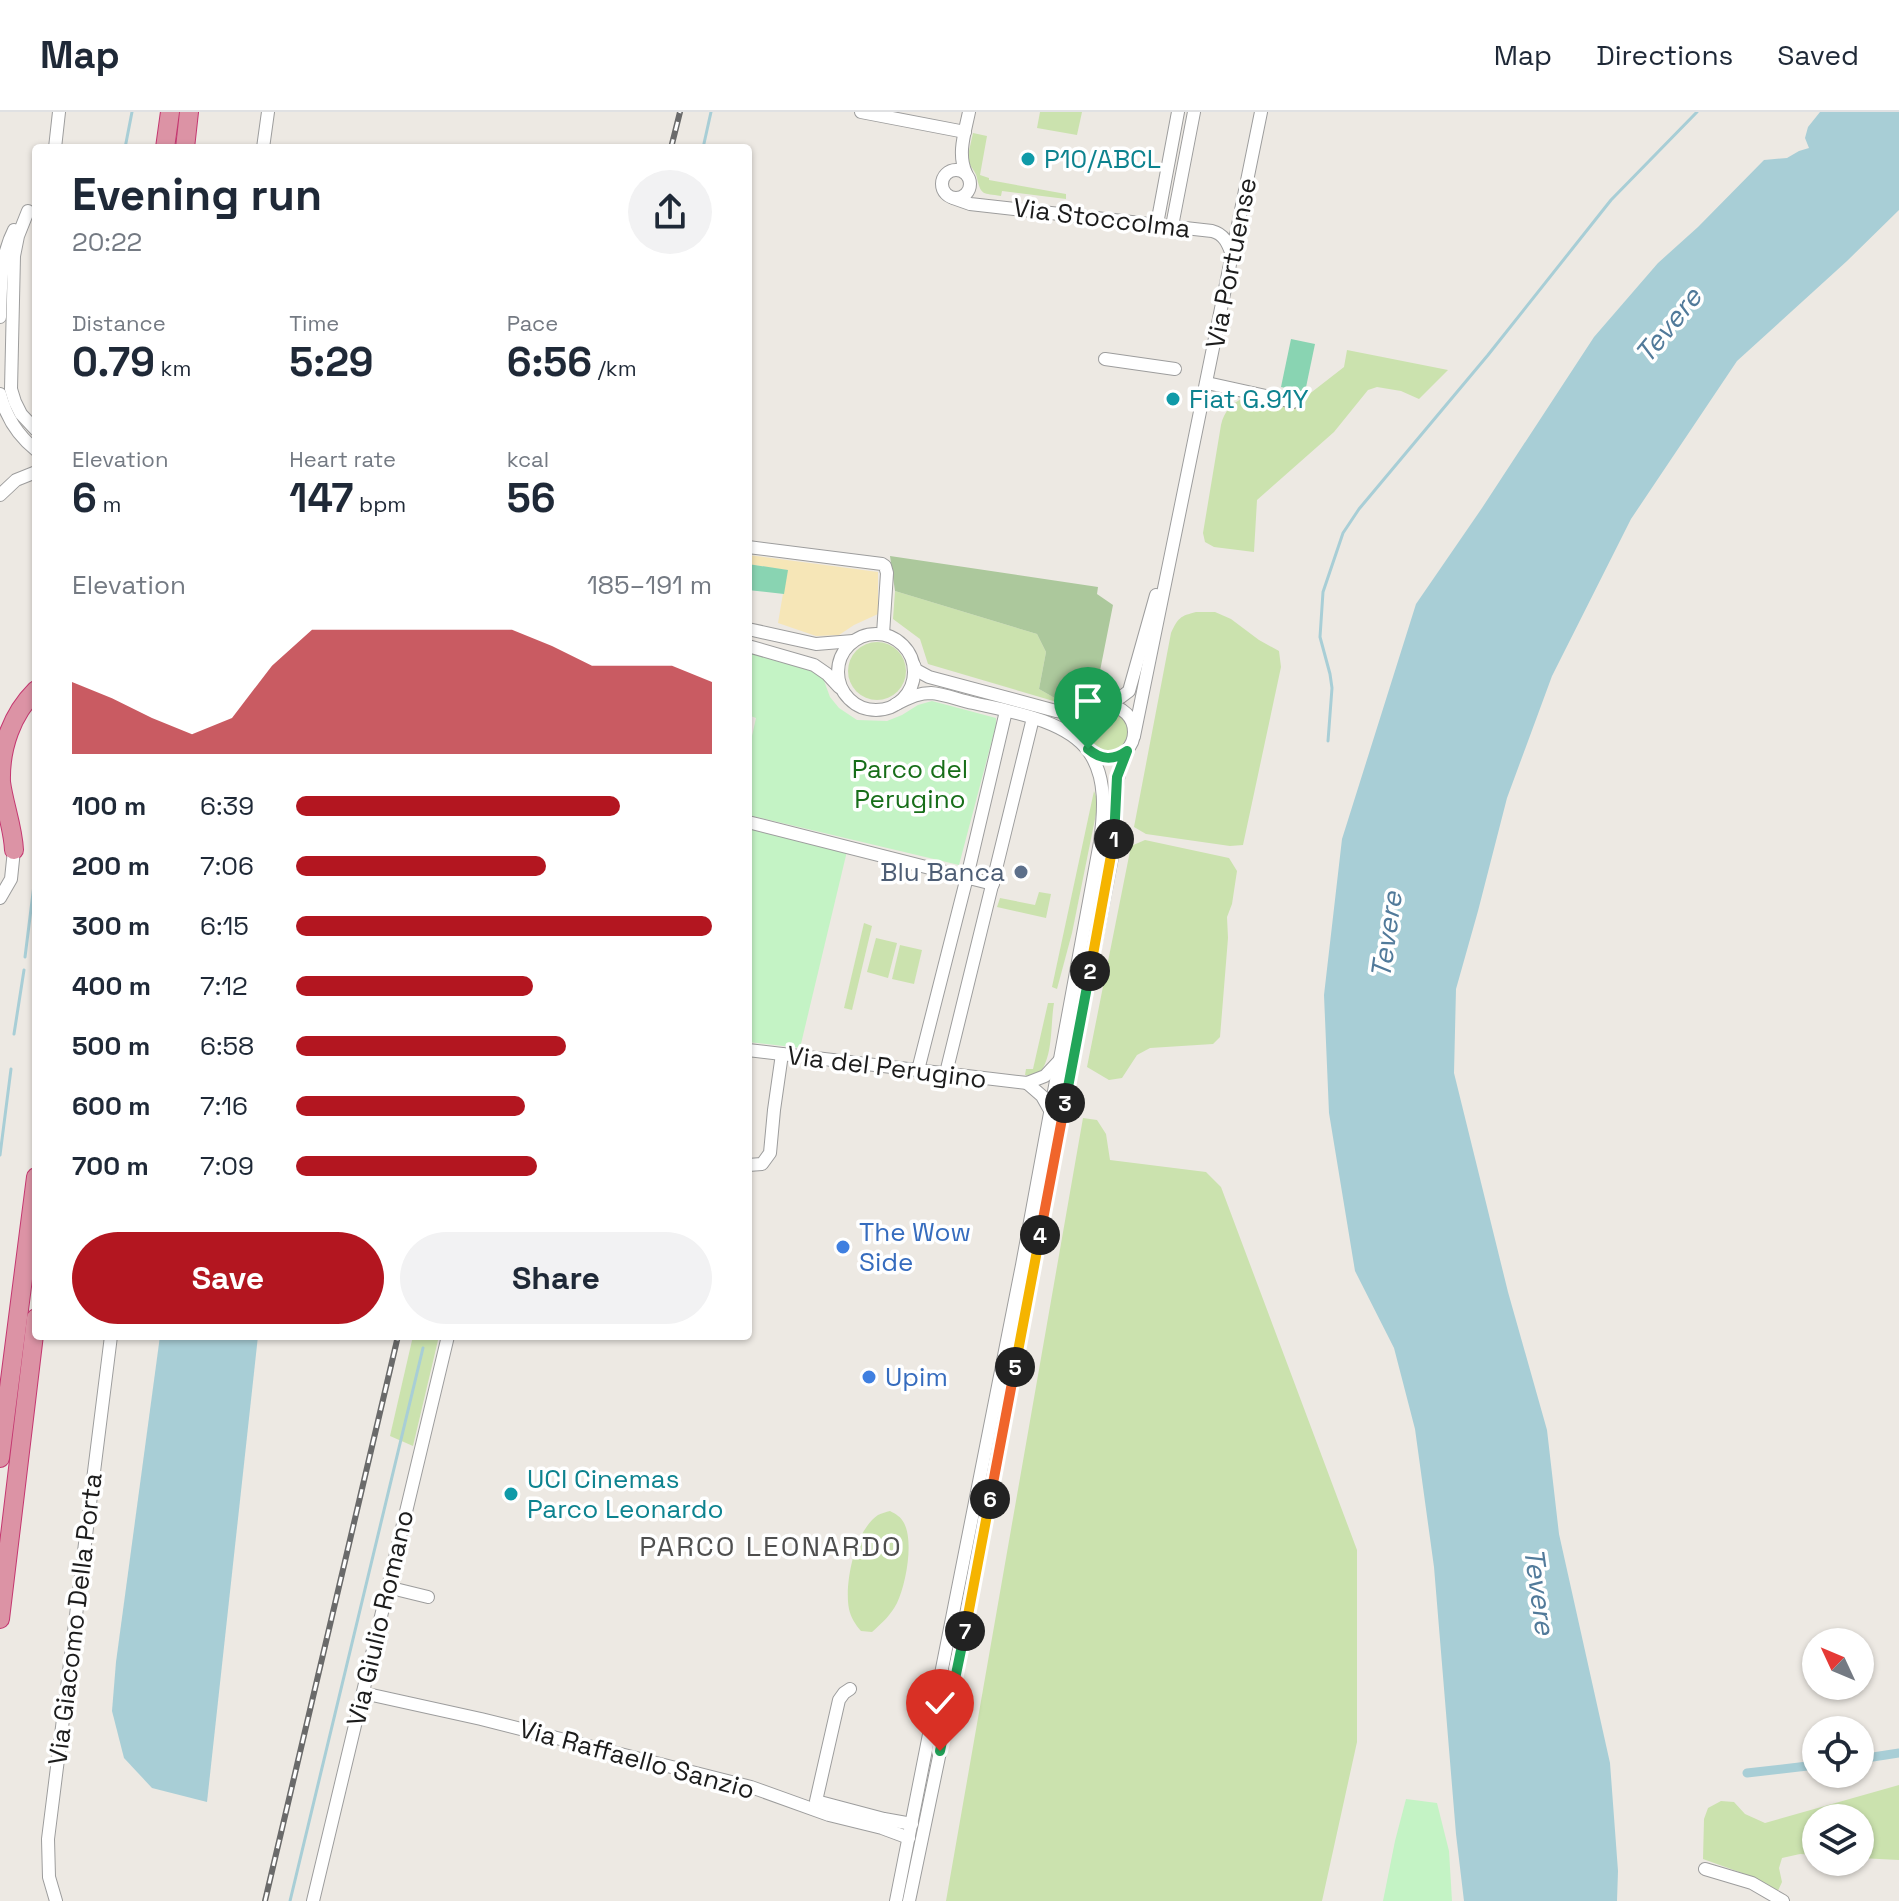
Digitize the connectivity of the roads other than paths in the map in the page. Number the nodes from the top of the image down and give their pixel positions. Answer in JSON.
{"nodes":[{"id":1,"x":59,"y":112,"type":"edge"},
{"id":2,"x":170,"y":112,"type":"edge"},
{"id":3,"x":189,"y":112,"type":"edge"},
{"id":4,"x":259,"y":112,"type":"edge"},
{"id":5,"x":268,"y":112,"type":"edge"},
{"id":6,"x":861,"y":112,"type":"edge"},
{"id":7,"x":969,"y":112,"type":"edge"},
{"id":8,"x":1178,"y":112,"type":"edge"},
{"id":9,"x":1194,"y":112,"type":"edge"},
{"id":10,"x":1261,"y":112,"type":"edge"},
{"id":11,"x":965,"y":132,"type":"junction"},
{"id":12,"x":55,"y":144,"type":"edge"},
{"id":13,"x":166,"y":144,"type":"edge"},
{"id":14,"x":185,"y":144,"type":"edge"},
{"id":15,"x":255,"y":144,"type":"edge"},
{"id":16,"x":264,"y":144,"type":"edge"},
{"id":17,"x":962,"y":149,"type":"junction"},
{"id":18,"x":951,"y":170,"type":"junction"},
{"id":19,"x":968,"y":178,"type":"junction"},
{"id":20,"x":953,"y":198,"type":"junction"},
{"id":21,"x":32,"y":204,"type":"edge"},
{"id":22,"x":992,"y":205,"type":"junction"},
{"id":23,"x":1243,"y":205,"type":"junction"},
{"id":24,"x":28,"y":211,"type":"junction"},
{"id":25,"x":1157,"y":224,"type":"junction"},
{"id":26,"x":1172,"y":226,"type":"junction"},
{"id":27,"x":1212,"y":231,"type":"junction"},
{"id":28,"x":1233,"y":258,"type":"junction"},
{"id":29,"x":0,"y":317,"type":"edge"},
{"id":30,"x":1105,"y":359,"type":"dead end"},
{"id":31,"x":1175,"y":369,"type":"dead end"},
{"id":32,"x":1207,"y":383,"type":"junction"},
{"id":33,"x":0,"y":394,"type":"edge"},
{"id":34,"x":1293,"y":402,"type":"dead end"},
{"id":35,"x":32,"y":426,"type":"edge"},
{"id":36,"x":32,"y":447,"type":"edge"},
{"id":37,"x":32,"y":474,"type":"edge"},
{"id":38,"x":0,"y":495,"type":"edge"},
{"id":39,"x":752,"y":548,"type":"edge"},
{"id":40,"x":1171,"y":555,"type":"junction"},
{"id":41,"x":752,"y":630,"type":"edge"},
{"id":42,"x":883,"y":634,"type":"junction"},
{"id":43,"x":853,"y":641,"type":"junction"},
{"id":44,"x":752,"y":647,"type":"edge"},
{"id":45,"x":914,"y":665,"type":"junction"},
{"id":46,"x":32,"y":695,"type":"edge"},
{"id":47,"x":846,"y":696,"type":"junction"},
{"id":48,"x":896,"y":704,"type":"junction"},
{"id":49,"x":1104,"y":706,"type":"junction"},
{"id":50,"x":1006,"y":711,"type":"junction"},
{"id":51,"x":1091,"y":711,"type":"junction"},
{"id":52,"x":1033,"y":718,"type":"junction"},
{"id":53,"x":1134,"y":736,"type":"junction"},
{"id":54,"x":1088,"y":749,"type":"junction"},
{"id":55,"x":1127,"y":751,"type":"junction"},
{"id":56,"x":752,"y":823,"type":"edge"},
{"id":57,"x":14,"y":850,"type":"junction"},
{"id":58,"x":967,"y":877,"type":"junction"},
{"id":59,"x":0,"y":879,"type":"edge"},
{"id":60,"x":993,"y":884,"type":"junction"},
{"id":61,"x":0,"y":898,"type":"edge"},
{"id":62,"x":938,"y":995,"type":"junction"},
{"id":63,"x":964,"y":1001,"type":"junction"},
{"id":64,"x":752,"y":1050,"type":"edge"},
{"id":65,"x":782,"y":1054,"type":"junction"},
{"id":66,"x":1060,"y":1059,"type":"junction"},
{"id":67,"x":918,"y":1070,"type":"junction"},
{"id":68,"x":946,"y":1073,"type":"junction"},
{"id":69,"x":1027,"y":1083,"type":"junction"},
{"id":70,"x":1051,"y":1112,"type":"junction"},
{"id":71,"x":752,"y":1166,"type":"edge"},
{"id":72,"x":32,"y":1208,"type":"edge"},
{"id":73,"x":33,"y":1340,"type":"edge"},
{"id":74,"x":110,"y":1340,"type":"edge"},
{"id":75,"x":447,"y":1340,"type":"edge"},
{"id":76,"x":0,"y":1458,"type":"edge"},
{"id":77,"x":387,"y":1587,"type":"junction"},
{"id":78,"x":428,"y":1597,"type":"dead end"},
{"id":79,"x":0,"y":1619,"type":"edge"},
{"id":80,"x":850,"y":1689,"type":"dead end"},
{"id":81,"x":363,"y":1693,"type":"junction"},
{"id":82,"x":912,"y":1824,"type":"junction"},
{"id":83,"x":909,"y":1838,"type":"junction"},
{"id":84,"x":1705,"y":1869,"type":"dead end"},
{"id":85,"x":56,"y":1901,"type":"edge"},
{"id":86,"x":313,"y":1901,"type":"edge"},
{"id":87,"x":896,"y":1901,"type":"edge"},
{"id":88,"x":909,"y":1901,"type":"edge"},
{"id":89,"x":1783,"y":1901,"type":"edge"}],
"edges":[{"from":1,"to":12,"type":"street"},
{"from":2,"to":13,"type":"highway"},
{"from":3,"to":14,"type":"highway"},
{"from":4,"to":15,"type":"street"},
{"from":5,"to":16,"type":"street"},
{"from":6,"to":11,"type":"street"},
{"from":7,"to":11,"type":"street"},
{"from":8,"to":25,"type":"street"},
{"from":9,"to":26,"type":"street"},
{"from":10,"to":23,"type":"street","name":"Via Portuense"},
{"from":11,"to":17,"type":"street"},
{"from":17,"to":18,"type":"street"},
{"from":17,"to":19,"type":"street"},
{"from":18,"to":19,"type":"street"},
{"from":18,"to":20,"type":"street"},
{"from":19,"to":20,"type":"street"},
{"from":19,"to":22,"type":"street","name":"Via Stoccolma"},
{"from":20,"to":22,"type":"street","name":"Via Stoccolma"},
{"from":21,"to":24,"type":"street"},
{"from":22,"to":25,"type":"street","name":"Via Stoccolma"},
{"from":23,"to":27,"type":"street","name":"Via Stoccolma"},
{"from":23,"to":28,"type":"street","name":"Via Portuense"},
{"from":24,"to":29,"type":"street"},
{"from":24,"to":35,"type":"street"},
{"from":25,"to":26,"type":"street","name":"Via Stoccolma"},
{"from":26,"to":27,"type":"street","name":"Via Stoccolma"},
{"from":27,"to":28,"type":"street","name":"Via Stoccolma"},
{"from":28,"to":32,"type":"street","name":"Via Portuense"},
{"from":30,"to":31,"type":"street"},
{"from":32,"to":34,"type":"street"},
{"from":32,"to":40,"type":"street","name":"Via Portuense"},
{"from":33,"to":36,"type":"street"},
{"from":37,"to":38,"type":"street"},
{"from":39,"to":42,"type":"street"},
{"from":40,"to":49,"type":"street","name":"Via Portuense"},
{"from":40,"to":53,"type":"street","name":"Via Portuense"},
{"from":41,"to":43,"type":"street"},
{"from":42,"to":43,"type":"street"},
{"from":42,"to":45,"type":"street"},
{"from":43,"to":47,"type":"street"},
{"from":44,"to":47,"type":"street"},
{"from":45,"to":48,"type":"street"},
{"from":45,"to":51,"type":"street"},
{"from":46,"to":57,"type":"highway"},
{"from":47,"to":48,"type":"street"},
{"from":48,"to":50,"type":"street"},
{"from":49,"to":51,"type":"street"},
{"from":49,"to":53,"type":"street"},
{"from":50,"to":52,"type":"street"},
{"from":50,"to":58,"type":"street"},
{"from":51,"to":54,"type":"street"},
{"from":52,"to":54,"type":"street"},
{"from":52,"to":60,"type":"street"},
{"from":53,"to":55,"type":"street"},
{"from":54,"to":55,"type":"street"},
{"from":54,"to":66,"type":"street"},
{"from":55,"to":88,"type":"street"},
{"from":56,"to":58,"type":"street"},
{"from":57,"to":59,"type":"street"},
{"from":57,"to":61,"type":"street"},
{"from":58,"to":60,"type":"street"},
{"from":58,"to":62,"type":"street"},
{"from":60,"to":63,"type":"street"},
{"from":62,"to":63,"type":"street"},
{"from":62,"to":67,"type":"street"},
{"from":63,"to":68,"type":"street"},
{"from":64,"to":65,"type":"street","name":"Via del Perugino"},
{"from":65,"to":67,"type":"street","name":"Via del Perugino"},
{"from":65,"to":71,"type":"street"},
{"from":66,"to":69,"type":"street"},
{"from":66,"to":70,"type":"street"},
{"from":67,"to":68,"type":"street","name":"Via del Perugino"},
{"from":68,"to":69,"type":"street","name":"Via del Perugino"},
{"from":69,"to":70,"type":"street"},
{"from":70,"to":82,"type":"street"},
{"from":72,"to":76,"type":"highway"},
{"from":73,"to":79,"type":"highway"},
{"from":74,"to":85,"type":"street","name":"Via Giacomo Della Porta"},
{"from":75,"to":77,"type":"street","name":"Via Giulio Romano"},
{"from":77,"to":78,"type":"street"},
{"from":77,"to":81,"type":"street","name":"Via Giulio Romano"},
{"from":80,"to":82,"type":"street"},
{"from":81,"to":83,"type":"street","name":"Via Raffaello Sanzio"},
{"from":81,"to":86,"type":"street","name":"Via Giulio Romano"},
{"from":82,"to":83,"type":"street"},
{"from":83,"to":87,"type":"street"},
{"from":84,"to":89,"type":"street"}]}
